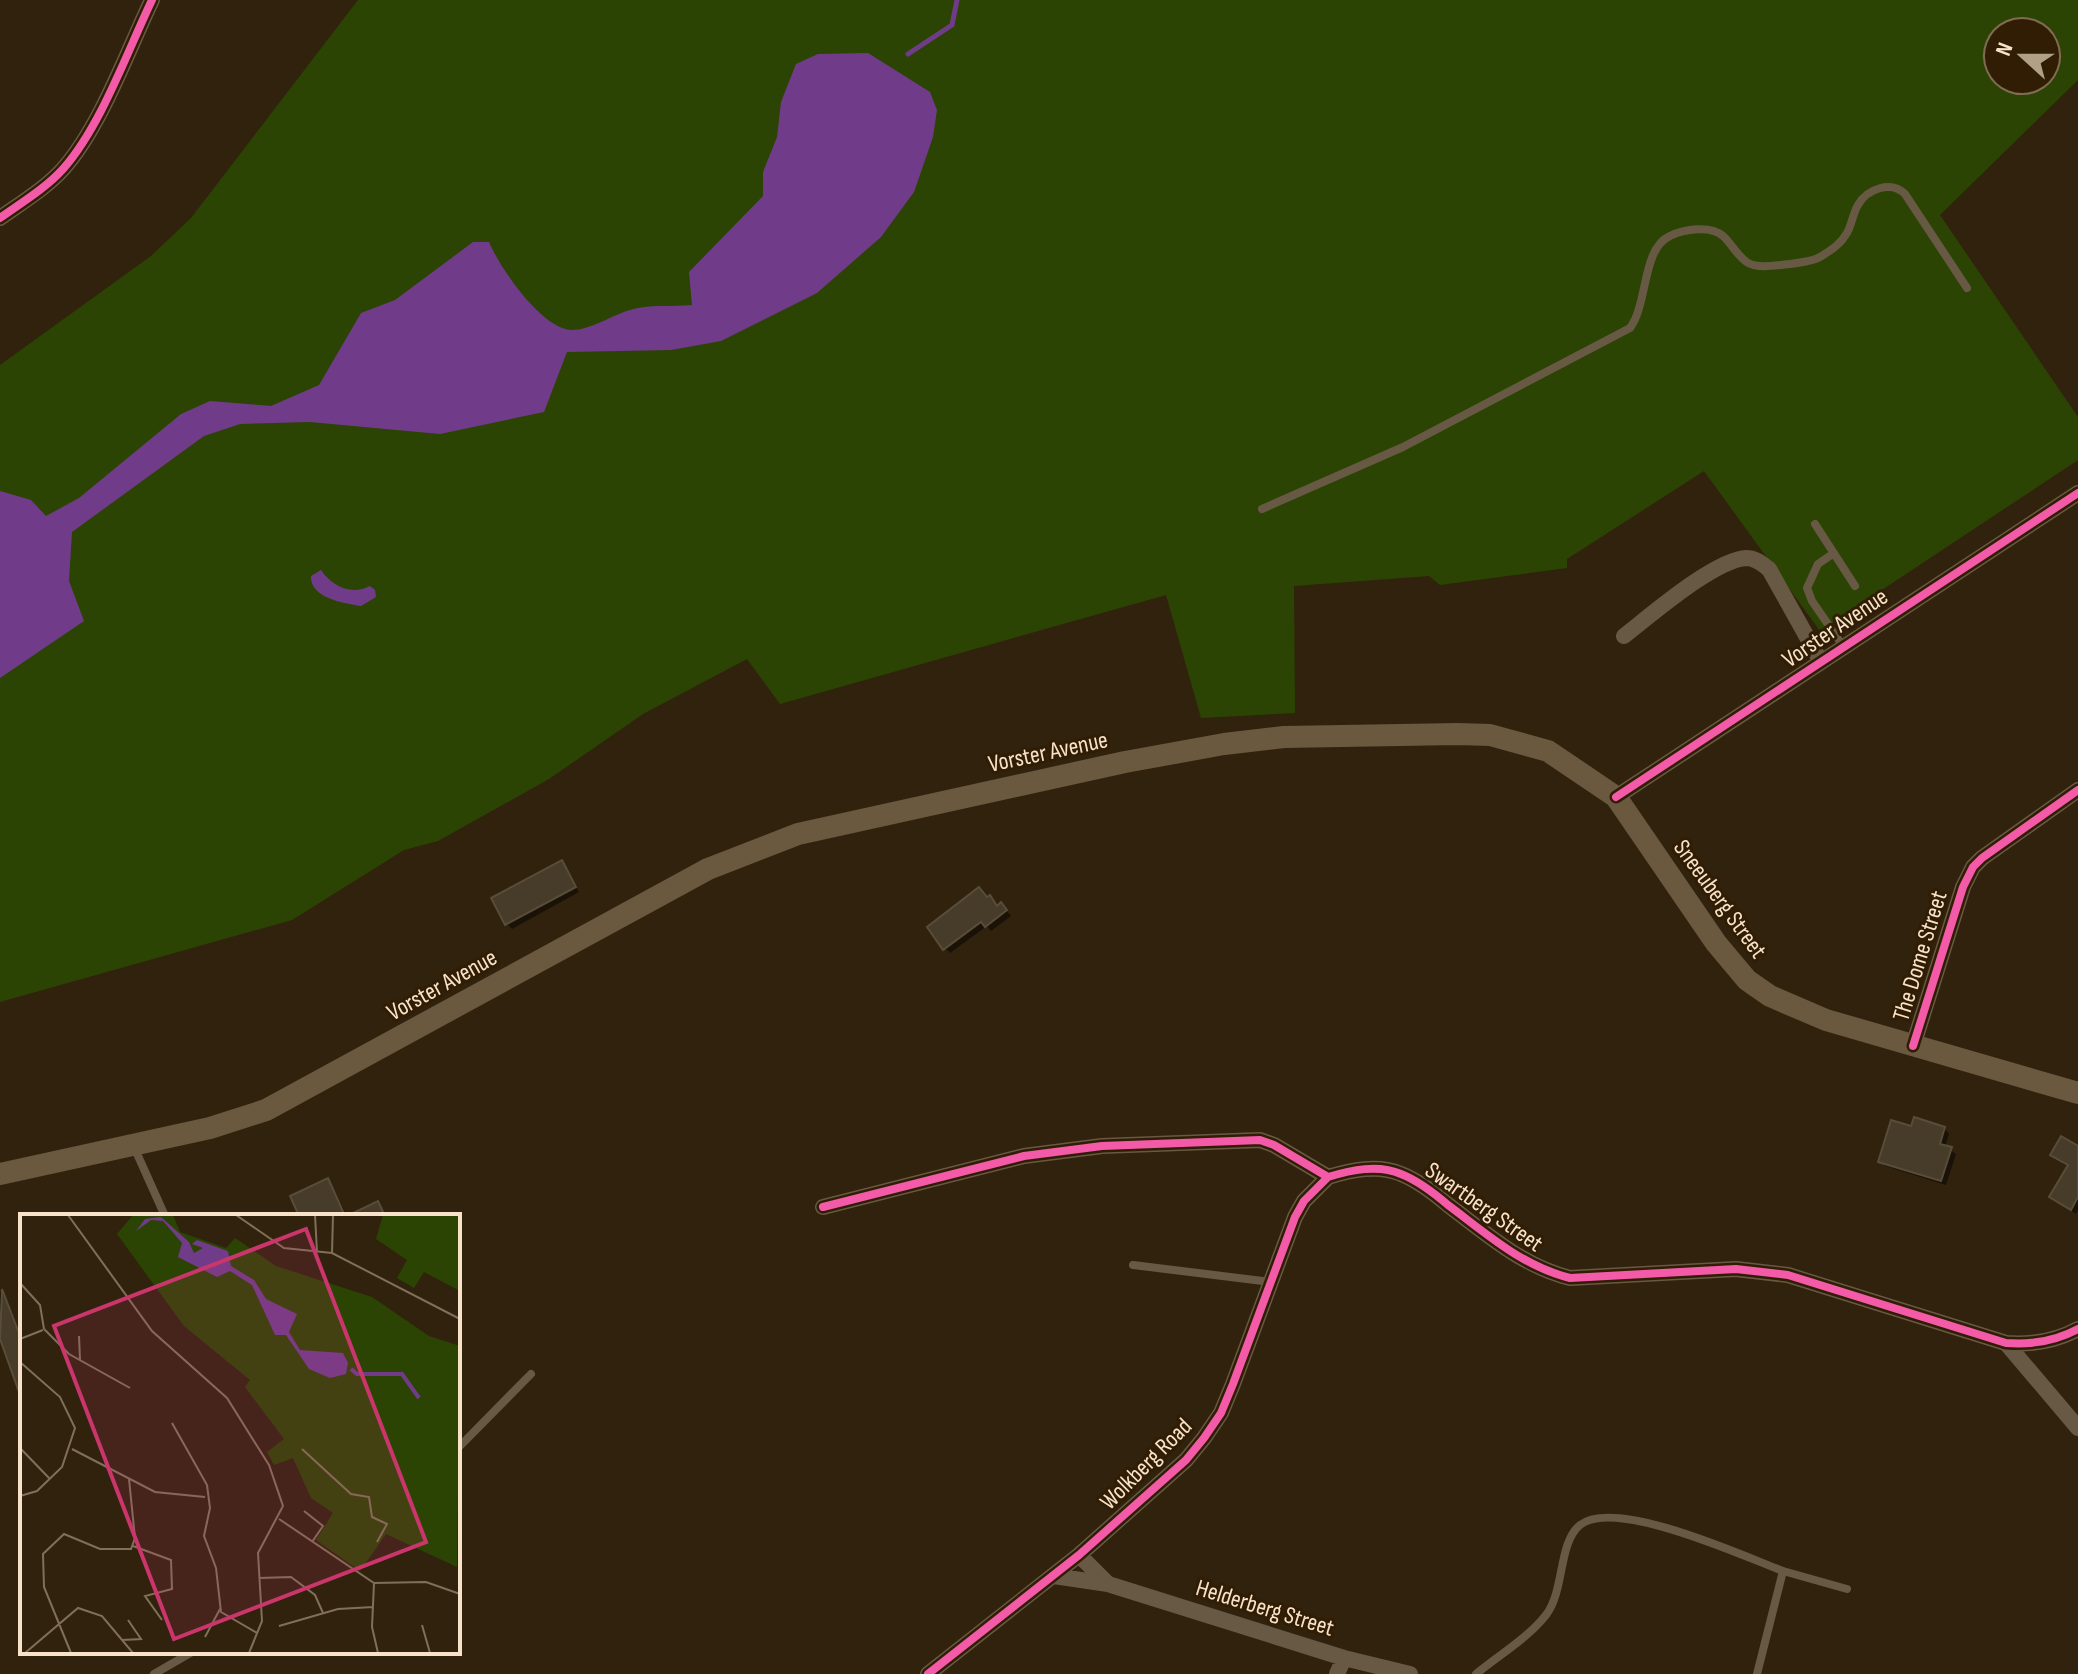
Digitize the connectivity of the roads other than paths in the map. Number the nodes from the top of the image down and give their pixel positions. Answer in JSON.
{"nodes":[{"id":1,"x":152,"y":0,"type":"edge"},
{"id":2,"x":0,"y":218,"type":"edge"},
{"id":3,"x":1967,"y":288,"type":"dead end"},
{"id":4,"x":2078,"y":493,"type":"edge"},
{"id":5,"x":1262,"y":509,"type":"dead end"},
{"id":6,"x":1815,"y":524,"type":"dead end"},
{"id":7,"x":1834,"y":553,"type":"junction"},
{"id":8,"x":1855,"y":586,"type":"dead end"},
{"id":9,"x":1624,"y":636,"type":"dead end"},
{"id":10,"x":1843,"y":646,"type":"junction"},
{"id":11,"x":1821,"y":662,"type":"junction"},
{"id":12,"x":2078,"y":790,"type":"edge"},
{"id":13,"x":1616,"y":797,"type":"junction"},
{"id":14,"x":1913,"y":1046,"type":"junction"},
{"id":15,"x":2078,"y":1093,"type":"edge"},
{"id":16,"x":133,"y":1145,"type":"junction"},
{"id":17,"x":0,"y":1174,"type":"edge"},
{"id":18,"x":1328,"y":1177,"type":"junction"},
{"id":19,"x":823,"y":1207,"type":"dead end"},
{"id":20,"x":164,"y":1214,"type":"edge"},
{"id":21,"x":1133,"y":1265,"type":"dead end"},
{"id":22,"x":1272,"y":1282,"type":"junction"},
{"id":23,"x":2078,"y":1329,"type":"edge"},
{"id":24,"x":2006,"y":1343,"type":"junction"},
{"id":25,"x":531,"y":1374,"type":"dead end"},
{"id":26,"x":2078,"y":1428,"type":"edge"},
{"id":27,"x":460,"y":1446,"type":"edge"},
{"id":28,"x":1079,"y":1555,"type":"junction"},
{"id":29,"x":1783,"y":1571,"type":"junction"},
{"id":30,"x":1054,"y":1576,"type":"junction"},
{"id":31,"x":1108,"y":1584,"type":"junction"},
{"id":32,"x":1847,"y":1589,"type":"dead end"},
{"id":33,"x":189,"y":1654,"type":"edge"},
{"id":34,"x":1344,"y":1658,"type":"junction"},
{"id":35,"x":154,"y":1674,"type":"edge"},
{"id":36,"x":928,"y":1674,"type":"edge"},
{"id":37,"x":1337,"y":1674,"type":"edge"},
{"id":38,"x":1410,"y":1674,"type":"edge"},
{"id":39,"x":1476,"y":1674,"type":"edge"},
{"id":40,"x":1757,"y":1674,"type":"edge"}],
"edges":[{"from":1,"to":2,"type":"street"},
{"from":3,"to":5,"type":"lane"},
{"from":4,"to":10,"type":"street","name":"Vorster Avenue"},
{"from":6,"to":7,"type":"lane"},
{"from":7,"to":8,"type":"lane"},
{"from":7,"to":10,"type":"lane"},
{"from":9,"to":11,"type":"street"},
{"from":10,"to":11,"type":"street","name":"Vorster Avenue"},
{"from":11,"to":13,"type":"street","name":"Vorster Avenue"},
{"from":12,"to":14,"type":"street","name":"The Dome Street"},
{"from":13,"to":14,"type":"main road","name":"Sneeuberg Street"},
{"from":13,"to":16,"type":"main road","name":"Vorster Avenue"},
{"from":14,"to":15,"type":"main road","name":"Sneeuberg Street"},
{"from":16,"to":17,"type":"main road","name":"Vorster Avenue"},
{"from":16,"to":20,"type":"lane"},
{"from":18,"to":19,"type":"street"},
{"from":18,"to":22,"type":"street","name":"Wolkberg Road"},
{"from":18,"to":24,"type":"street","name":"Swartberg Street"},
{"from":21,"to":22,"type":"lane"},
{"from":22,"to":28,"type":"street","name":"Wolkberg Road"},
{"from":23,"to":24,"type":"street","name":"Swartberg Street"},
{"from":24,"to":26,"type":"street"},
{"from":25,"to":27,"type":"lane"},
{"from":28,"to":30,"type":"street","name":"Wolkberg Road"},
{"from":28,"to":31,"type":"street"},
{"from":29,"to":32,"type":"lane"},
{"from":29,"to":39,"type":"lane"},
{"from":29,"to":40,"type":"lane"},
{"from":30,"to":31,"type":"street","name":"Helderberg Street"},
{"from":30,"to":36,"type":"street","name":"Wolkberg Road"},
{"from":31,"to":34,"type":"street","name":"Helderberg Street"},
{"from":33,"to":35,"type":"lane"},
{"from":34,"to":37,"type":"street"},
{"from":34,"to":38,"type":"street","name":"Helderberg Street"}]}
